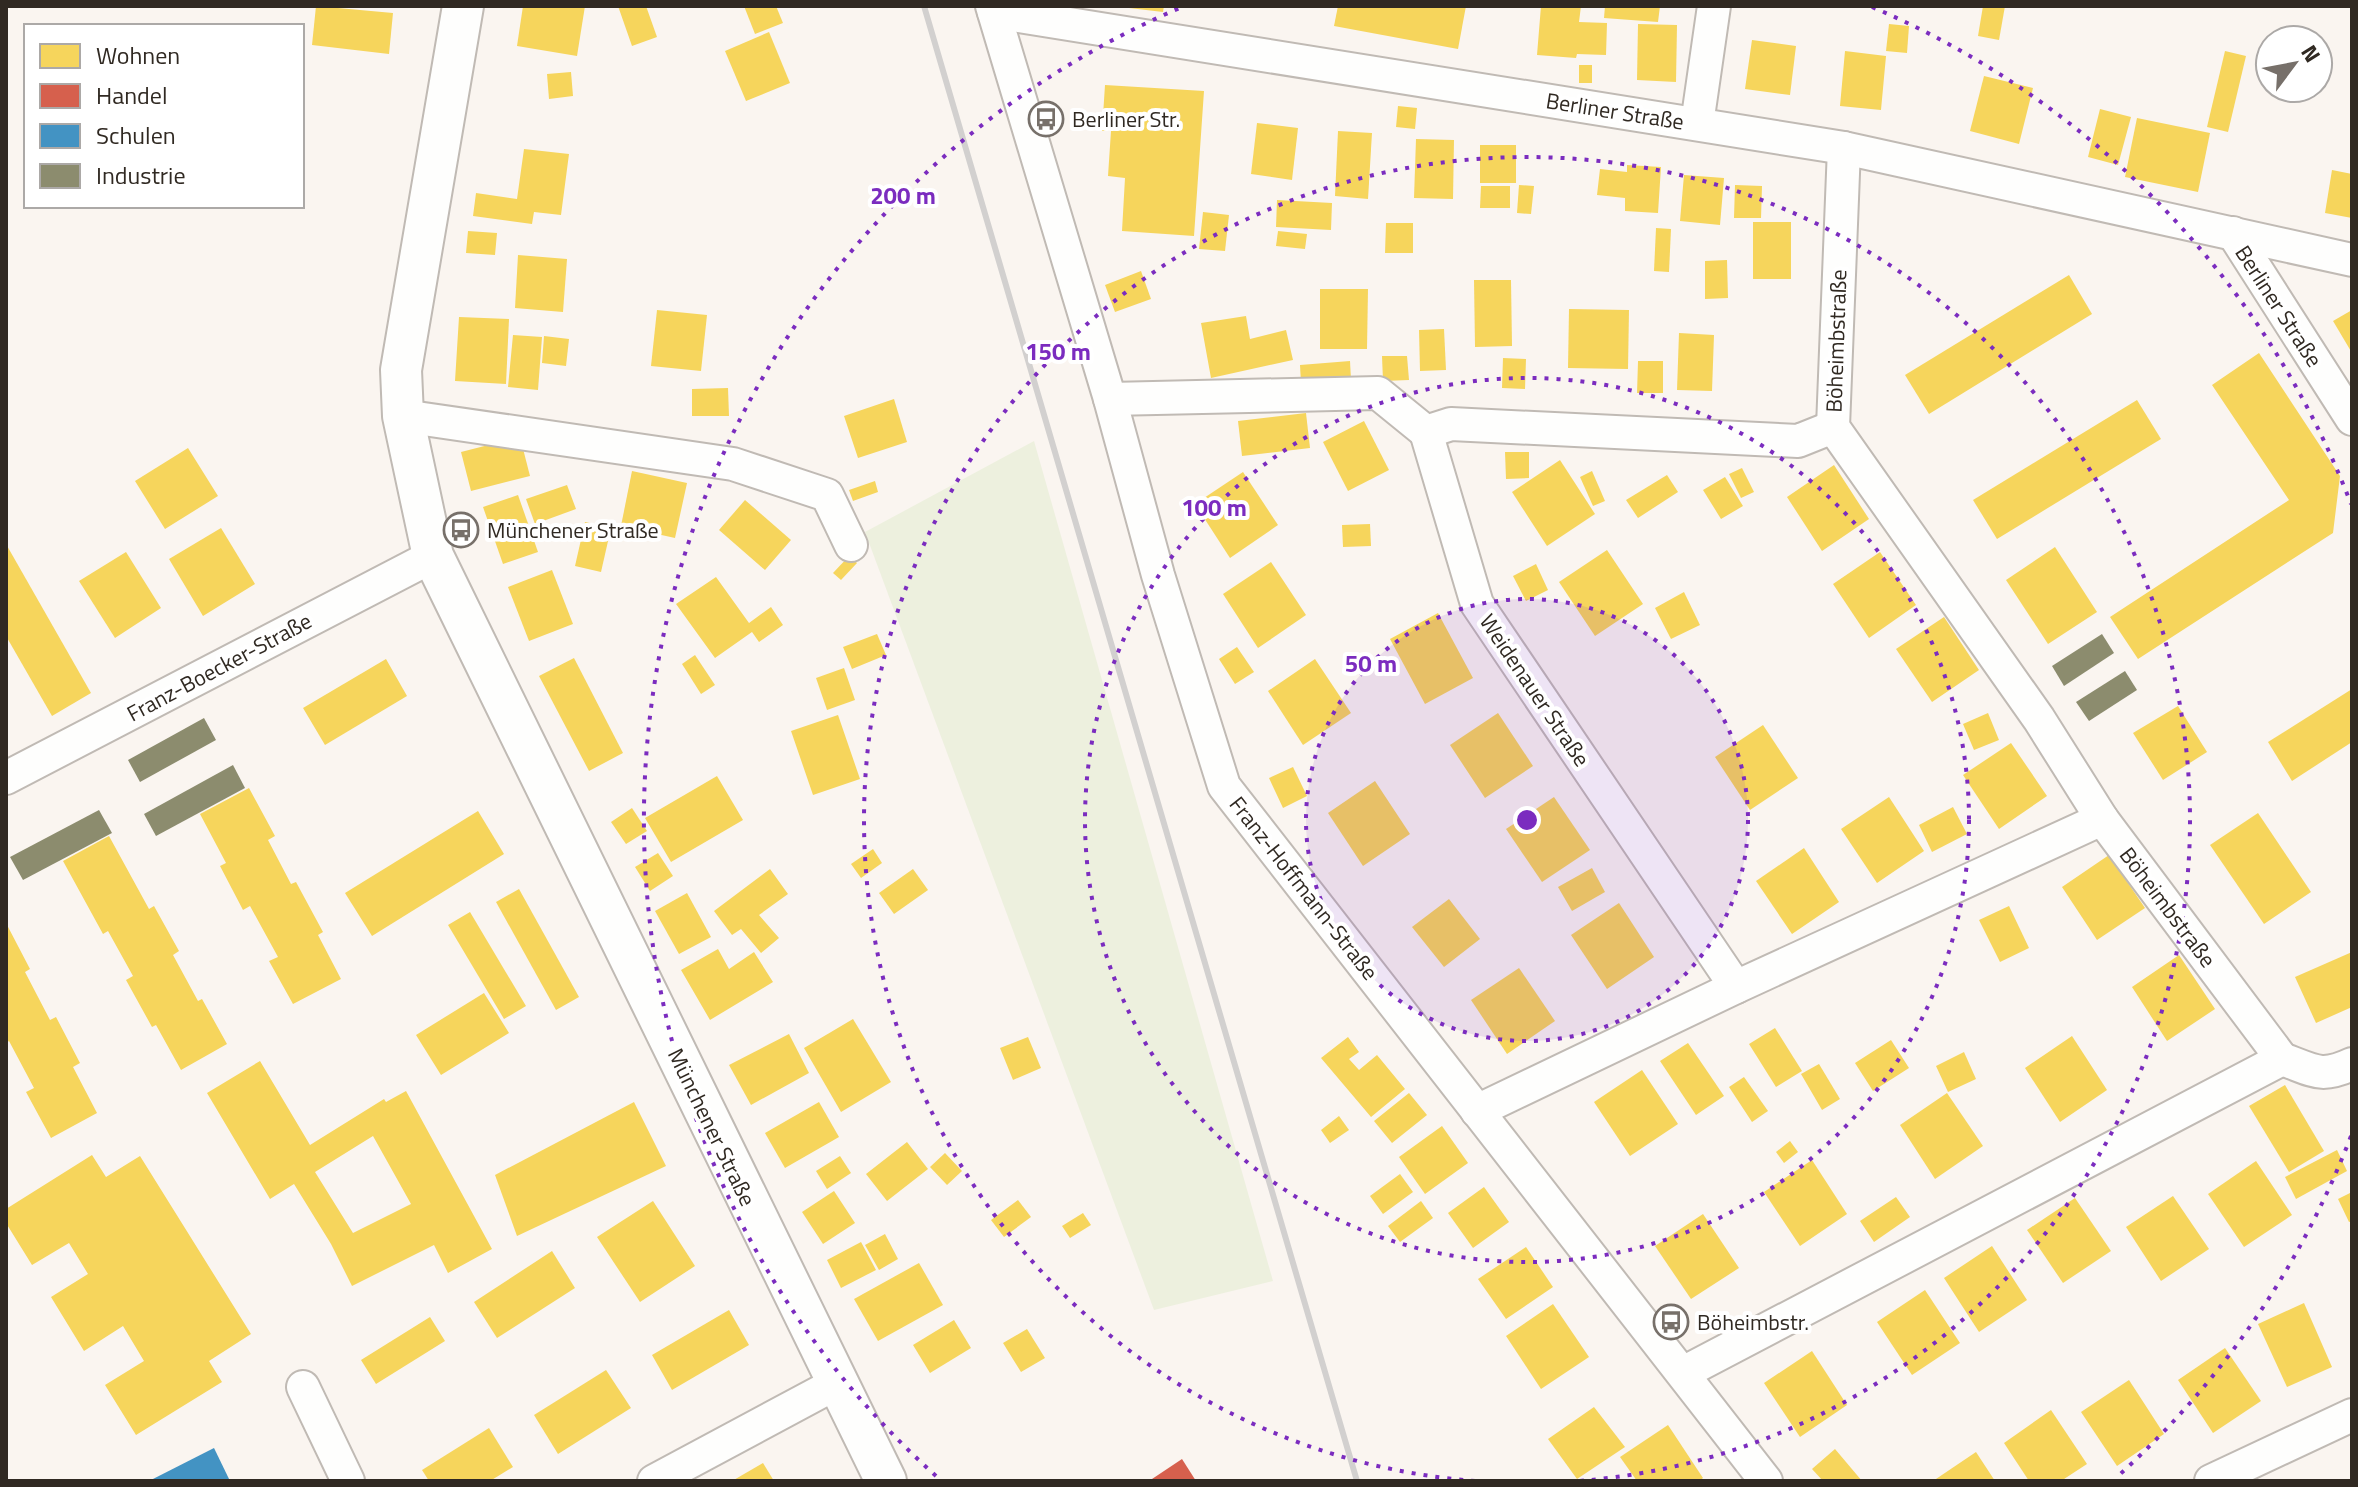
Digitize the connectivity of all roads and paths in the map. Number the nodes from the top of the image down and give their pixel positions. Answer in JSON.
{"nodes":[{"id":1,"x":463,"y":6,"type":"edge"},
{"id":2,"x":1714,"y":6,"type":"edge"},
{"id":3,"x":993,"y":9,"type":"edge"},
{"id":4,"x":1697,"y":124,"type":"junction"},
{"id":5,"x":1844,"y":148,"type":"junction"},
{"id":6,"x":2233,"y":233,"type":"junction"},
{"id":7,"x":2352,"y":260,"type":"edge"},
{"id":8,"x":1110,"y":399,"type":"junction"},
{"id":9,"x":403,"y":416,"type":"junction"},
{"id":10,"x":2352,"y":419,"type":"edge"},
{"id":11,"x":1833,"y":427,"type":"junction"},
{"id":12,"x":1426,"y":432,"type":"junction"},
{"id":13,"x":851,"y":545,"type":"dead end"},
{"id":14,"x":433,"y":556,"type":"junction"},
{"id":15,"x":6,"y":778,"type":"edge"},
{"id":16,"x":2102,"y":819,"type":"junction"},
{"id":17,"x":1736,"y":987,"type":"junction"},
{"id":18,"x":2282,"y":1059,"type":"junction"},
{"id":19,"x":2352,"y":1064,"type":"edge"},
{"id":20,"x":1477,"y":1111,"type":"junction"},
{"id":21,"x":1683,"y":1373,"type":"junction"},
{"id":22,"x":837,"y":1383,"type":"junction"},
{"id":23,"x":303,"y":1387,"type":"dead end"},
{"id":24,"x":2352,"y":1415,"type":"edge"},
{"id":25,"x":348,"y":1481,"type":"edge"},
{"id":26,"x":654,"y":1481,"type":"edge"},
{"id":27,"x":886,"y":1481,"type":"edge"},
{"id":28,"x":1766,"y":1481,"type":"edge"},
{"id":29,"x":2211,"y":1481,"type":"edge"}],
"edges":[{"from":1,"to":9,"type":"main road","name":"Münchener Straße"},
{"from":2,"to":4,"type":"street"},
{"from":3,"to":4,"type":"street","name":"Berliner Straße"},
{"from":3,"to":8,"type":"street","name":"Franz-Hoffmann-Straße"},
{"from":4,"to":5,"type":"street","name":"Berliner Straße"},
{"from":5,"to":6,"type":"street","name":"Berliner Straße"},
{"from":5,"to":11,"type":"street","name":"Böheimbstraße"},
{"from":6,"to":7,"type":"street","name":"Berliner Straße"},
{"from":6,"to":10,"type":"street","name":"Berliner Straße"},
{"from":8,"to":12,"type":"street"},
{"from":8,"to":20,"type":"street","name":"Franz-Hoffmann-Straße"},
{"from":9,"to":13,"type":"street"},
{"from":9,"to":14,"type":"main road","name":"Münchener Straße"},
{"from":11,"to":12,"type":"street"},
{"from":11,"to":16,"type":"street","name":"Böheimbstraße"},
{"from":12,"to":17,"type":"street","name":"Weidenauer Straße"},
{"from":14,"to":15,"type":"street","name":"Franz-Boecker-Straße"},
{"from":14,"to":22,"type":"main road","name":"Münchener Straße"},
{"from":16,"to":17,"type":"street"},
{"from":16,"to":18,"type":"street","name":"Böheimbstraße"},
{"from":17,"to":20,"type":"street"},
{"from":18,"to":19,"type":"street"},
{"from":18,"to":21,"type":"street"},
{"from":20,"to":21,"type":"street","name":"Franz-Hoffmann-Straße"},
{"from":21,"to":28,"type":"street","name":"Franz-Hoffmann-Straße"},
{"from":22,"to":26,"type":"street"},
{"from":22,"to":27,"type":"main road","name":"Münchener Straße"},
{"from":23,"to":25,"type":"street"},
{"from":24,"to":29,"type":"street"}]}
